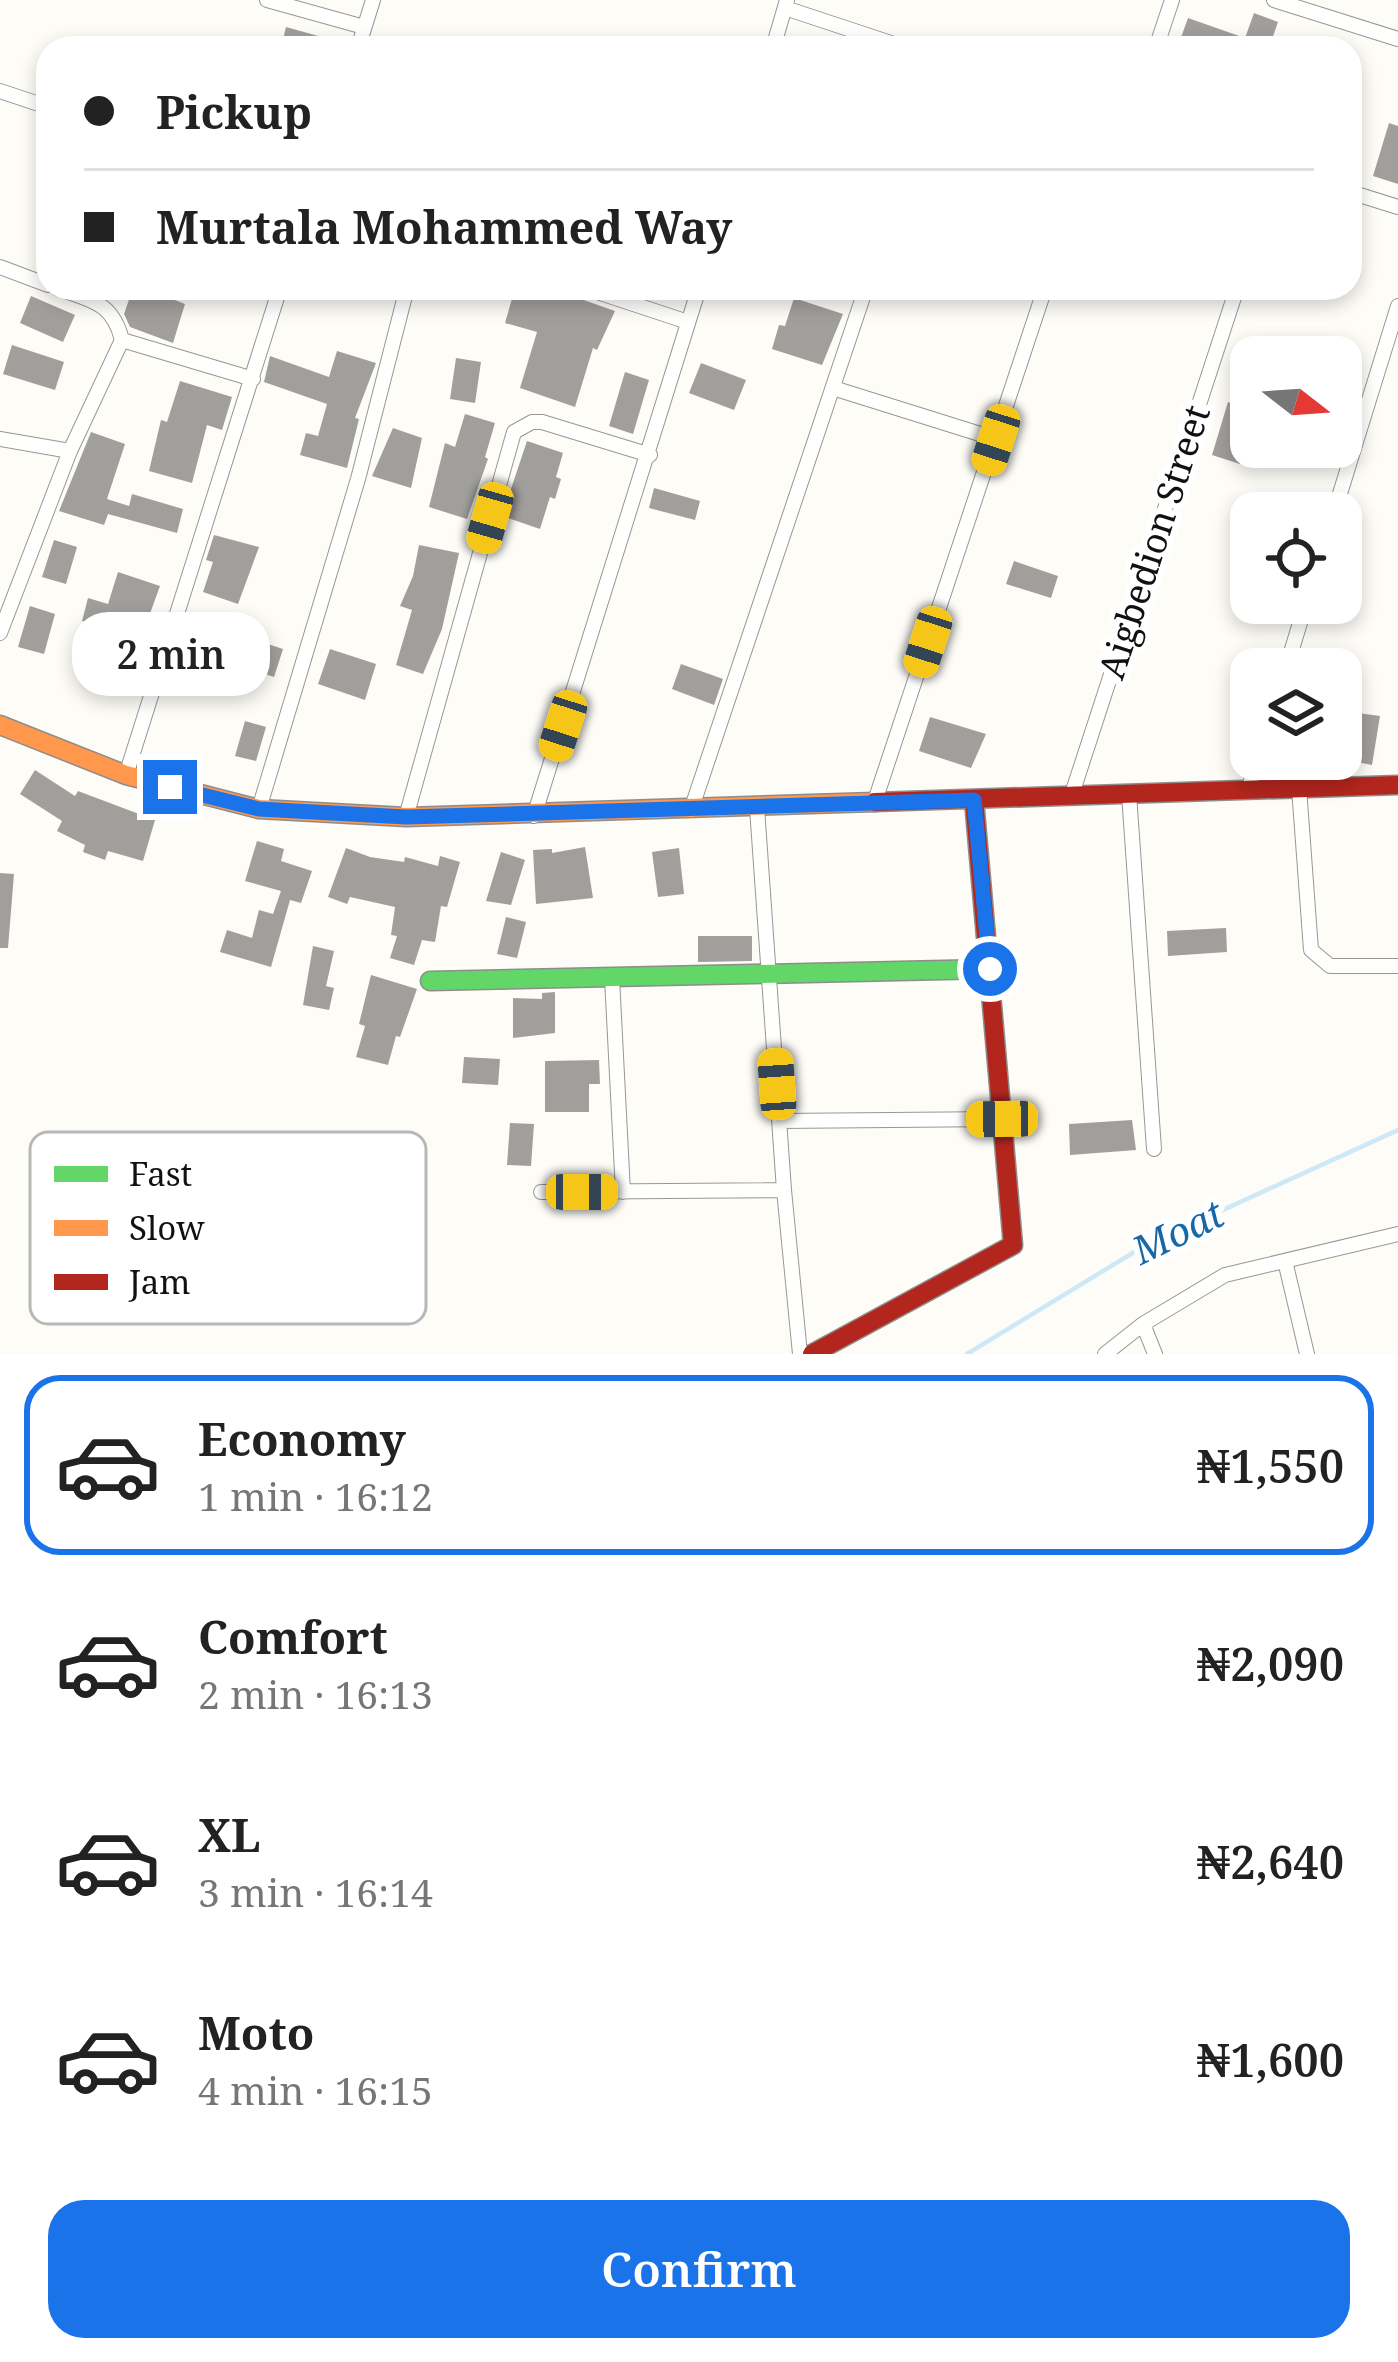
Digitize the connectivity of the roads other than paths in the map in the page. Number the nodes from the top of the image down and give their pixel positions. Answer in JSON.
{"nodes":[{"id":1,"x":267,"y":0,"type":"edge"},
{"id":2,"x":373,"y":0,"type":"edge"},
{"id":3,"x":1172,"y":0,"type":"edge"},
{"id":4,"x":1274,"y":0,"type":"edge"},
{"id":5,"x":786,"y":4,"type":"edge"},
{"id":6,"x":364,"y":27,"type":"junction"},
{"id":7,"x":361,"y":36,"type":"edge"},
{"id":8,"x":776,"y":36,"type":"edge"},
{"id":9,"x":873,"y":36,"type":"edge"},
{"id":10,"x":1160,"y":36,"type":"edge"},
{"id":11,"x":1398,"y":39,"type":"edge"},
{"id":12,"x":0,"y":91,"type":"edge"},
{"id":13,"x":36,"y":103,"type":"edge"},
{"id":14,"x":1362,"y":195,"type":"edge"},
{"id":15,"x":1398,"y":207,"type":"edge"},
{"id":16,"x":0,"y":267,"type":"edge"},
{"id":17,"x":36,"y":280,"type":"edge"},
{"id":18,"x":88,"y":300,"type":"edge"},
{"id":19,"x":276,"y":300,"type":"edge"},
{"id":20,"x":404,"y":300,"type":"edge"},
{"id":21,"x":621,"y":300,"type":"edge"},
{"id":22,"x":695,"y":300,"type":"edge"},
{"id":23,"x":862,"y":300,"type":"edge"},
{"id":24,"x":1042,"y":300,"type":"edge"},
{"id":25,"x":1234,"y":300,"type":"edge"},
{"id":26,"x":1398,"y":306,"type":"edge"},
{"id":27,"x":688,"y":322,"type":"junction"},
{"id":28,"x":122,"y":340,"type":"junction"},
{"id":29,"x":253,"y":379,"type":"junction"},
{"id":30,"x":833,"y":388,"type":"junction"},
{"id":31,"x":0,"y":440,"type":"edge"},
{"id":32,"x":996,"y":440,"type":"junction"},
{"id":33,"x":70,"y":452,"type":"junction"},
{"id":34,"x":650,"y":454,"type":"junction"},
{"id":35,"x":1340,"y":492,"type":"edge"},
{"id":36,"x":0,"y":633,"type":"edge"},
{"id":37,"x":0,"y":724,"type":"edge"},
{"id":38,"x":126,"y":775,"type":"junction"},
{"id":39,"x":1251,"y":780,"type":"edge"},
{"id":40,"x":1398,"y":785,"type":"edge"},
{"id":41,"x":1299,"y":788,"type":"junction"},
{"id":42,"x":1248,"y":790,"type":"junction"},
{"id":43,"x":1129,"y":794,"type":"junction"},
{"id":44,"x":1071,"y":796,"type":"junction"},
{"id":45,"x":974,"y":800,"type":"junction"},
{"id":46,"x":874,"y":804,"type":"junction"},
{"id":47,"x":757,"y":808,"type":"junction"},
{"id":48,"x":259,"y":809,"type":"junction"},
{"id":49,"x":691,"y":810,"type":"junction"},
{"id":50,"x":534,"y":816,"type":"junction"},
{"id":51,"x":406,"y":817,"type":"junction"},
{"id":52,"x":1398,"y":966,"type":"edge"},
{"id":53,"x":990,"y":969,"type":"junction"},
{"id":54,"x":770,"y":975,"type":"junction"},
{"id":55,"x":612,"y":978,"type":"junction"},
{"id":56,"x":430,"y":981,"type":"dead end"},
{"id":57,"x":1002,"y":1119,"type":"junction"},
{"id":58,"x":779,"y":1121,"type":"junction"},
{"id":59,"x":1154,"y":1149,"type":"dead end"},
{"id":60,"x":784,"y":1190,"type":"junction"},
{"id":61,"x":541,"y":1192,"type":"dead end"},
{"id":62,"x":622,"y":1192,"type":"junction"},
{"id":63,"x":1398,"y":1234,"type":"edge"},
{"id":64,"x":1285,"y":1261,"type":"junction"},
{"id":65,"x":1143,"y":1324,"type":"junction"},
{"id":66,"x":800,"y":1354,"type":"edge"},
{"id":67,"x":812,"y":1354,"type":"edge"},
{"id":68,"x":1105,"y":1354,"type":"edge"},
{"id":69,"x":1155,"y":1354,"type":"edge"},
{"id":70,"x":1307,"y":1354,"type":"edge"}],
"edges":[{"from":1,"to":6,"type":"street"},
{"from":2,"to":6,"type":"street"},
{"from":3,"to":10,"type":"street"},
{"from":4,"to":11,"type":"street"},
{"from":5,"to":8,"type":"street"},
{"from":5,"to":9,"type":"street"},
{"from":6,"to":7,"type":"street"},
{"from":12,"to":13,"type":"street"},
{"from":14,"to":15,"type":"street"},
{"from":16,"to":17,"type":"street"},
{"from":18,"to":28,"type":"street"},
{"from":19,"to":29,"type":"street"},
{"from":20,"to":48,"type":"street"},
{"from":21,"to":27,"type":"street"},
{"from":22,"to":27,"type":"street"},
{"from":23,"to":30,"type":"street"},
{"from":24,"to":32,"type":"street"},
{"from":25,"to":44,"type":"street","name":"Aigbedion Street"},
{"from":26,"to":35,"type":"street"},
{"from":27,"to":34,"type":"street"},
{"from":28,"to":29,"type":"street"},
{"from":28,"to":33,"type":"street"},
{"from":29,"to":38,"type":"street"},
{"from":30,"to":32,"type":"street"},
{"from":30,"to":49,"type":"street"},
{"from":31,"to":33,"type":"street"},
{"from":32,"to":46,"type":"street"},
{"from":33,"to":36,"type":"street"},
{"from":34,"to":50,"type":"street"},
{"from":34,"to":51,"type":"street"},
{"from":37,"to":38,"type":"street"},
{"from":38,"to":48,"type":"street"},
{"from":39,"to":42,"type":"street"},
{"from":40,"to":41,"type":"street"},
{"from":41,"to":42,"type":"street"},
{"from":41,"to":52,"type":"street"},
{"from":42,"to":43,"type":"street"},
{"from":43,"to":44,"type":"street"},
{"from":43,"to":59,"type":"street"},
{"from":44,"to":45,"type":"street"},
{"from":45,"to":46,"type":"street"},
{"from":45,"to":53,"type":"street"},
{"from":46,"to":47,"type":"street"},
{"from":47,"to":49,"type":"street"},
{"from":47,"to":54,"type":"street"},
{"from":48,"to":51,"type":"street"},
{"from":49,"to":50,"type":"street"},
{"from":50,"to":51,"type":"street"},
{"from":53,"to":54,"type":"street"},
{"from":53,"to":57,"type":"street"},
{"from":54,"to":55,"type":"street"},
{"from":54,"to":58,"type":"street"},
{"from":55,"to":56,"type":"street"},
{"from":55,"to":62,"type":"street"},
{"from":57,"to":58,"type":"street"},
{"from":57,"to":67,"type":"street"},
{"from":58,"to":60,"type":"street"},
{"from":60,"to":62,"type":"street"},
{"from":60,"to":66,"type":"street"},
{"from":61,"to":62,"type":"street"},
{"from":63,"to":64,"type":"street"},
{"from":64,"to":65,"type":"street"},
{"from":64,"to":70,"type":"street"},
{"from":65,"to":68,"type":"street"},
{"from":65,"to":69,"type":"street"}]}
